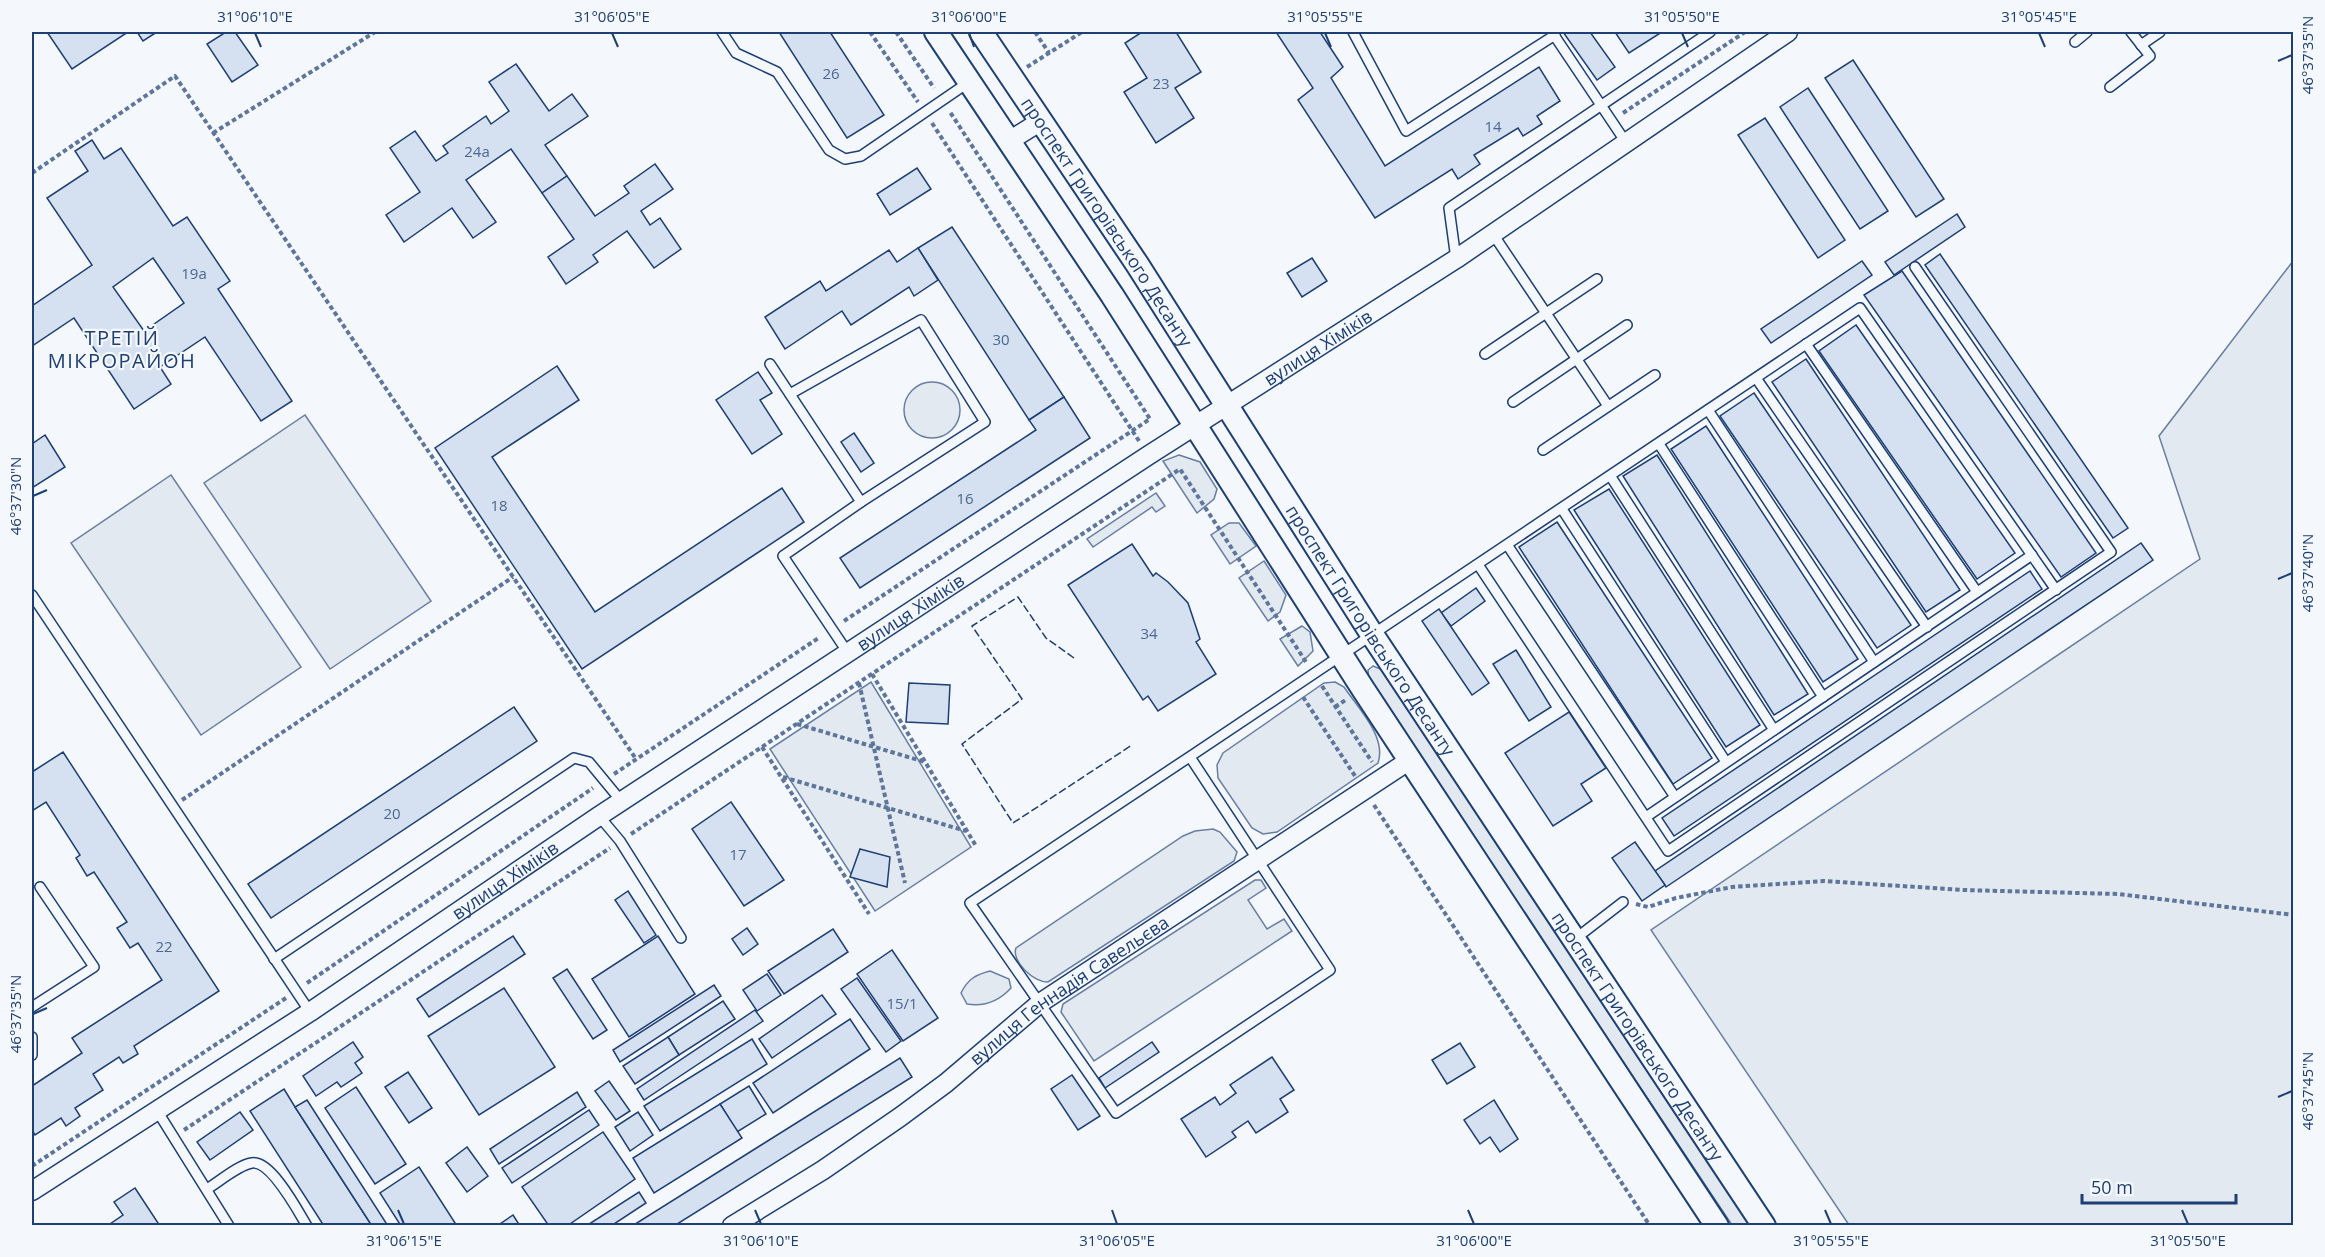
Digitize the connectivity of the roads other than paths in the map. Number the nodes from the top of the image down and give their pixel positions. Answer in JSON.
{"nodes":[{"id":1,"x":722,"y":32,"type":"edge"},
{"id":2,"x":936,"y":32,"type":"edge"},
{"id":3,"x":981,"y":32,"type":"edge"},
{"id":4,"x":1353,"y":32,"type":"edge"},
{"id":5,"x":1710,"y":32,"type":"edge"},
{"id":6,"x":1788,"y":32,"type":"edge"},
{"id":7,"x":2088,"y":32,"type":"edge"},
{"id":8,"x":2131,"y":32,"type":"edge"},
{"id":9,"x":2160,"y":32,"type":"edge"},
{"id":10,"x":1554,"y":33,"type":"edge"},
{"id":11,"x":2075,"y":42,"type":"dead end"},
{"id":12,"x":2141,"y":45,"type":"junction"},
{"id":13,"x":969,"y":82,"type":"junction"},
{"id":14,"x":2110,"y":87,"type":"dead end"},
{"id":15,"x":1602,"y":105,"type":"junction"},
{"id":16,"x":1041,"y":121,"type":"junction"},
{"id":17,"x":1010,"y":141,"type":"junction"},
{"id":18,"x":1625,"y":141,"type":"junction"},
{"id":19,"x":1493,"y":234,"type":"junction"},
{"id":20,"x":1456,"y":259,"type":"junction"},
{"id":21,"x":1915,"y":267,"type":"dead end"},
{"id":22,"x":1597,"y":279,"type":"dead end"},
{"id":23,"x":1547,"y":313,"type":"junction"},
{"id":24,"x":1627,"y":325,"type":"dead end"},
{"id":25,"x":1806,"y":344,"type":"junction"},
{"id":26,"x":1485,"y":354,"type":"dead end"},
{"id":27,"x":1577,"y":358,"type":"junction"},
{"id":28,"x":770,"y":364,"type":"dead end"},
{"id":29,"x":1655,"y":375,"type":"dead end"},
{"id":30,"x":1756,"y":378,"type":"junction"},
{"id":31,"x":789,"y":394,"type":"junction"},
{"id":32,"x":1513,"y":402,"type":"dead end"},
{"id":33,"x":1608,"y":406,"type":"junction"},
{"id":34,"x":1227,"y":407,"type":"junction"},
{"id":35,"x":1708,"y":410,"type":"junction"},
{"id":36,"x":1195,"y":428,"type":"junction"},
{"id":37,"x":1659,"y":444,"type":"junction"},
{"id":38,"x":1543,"y":450,"type":"dead end"},
{"id":39,"x":1611,"y":477,"type":"junction"},
{"id":40,"x":861,"y":502,"type":"junction"},
{"id":41,"x":1563,"y":509,"type":"junction"},
{"id":42,"x":1508,"y":546,"type":"junction"},
{"id":43,"x":2032,"y":555,"type":"junction"},
{"id":44,"x":1479,"y":566,"type":"junction"},
{"id":45,"x":2056,"y":590,"type":"junction"},
{"id":46,"x":1977,"y":592,"type":"junction"},
{"id":47,"x":32,"y":595,"type":"edge"},
{"id":48,"x":1927,"y":627,"type":"junction"},
{"id":49,"x":1373,"y":636,"type":"junction"},
{"id":50,"x":848,"y":653,"type":"junction"},
{"id":51,"x":1342,"y":655,"type":"junction"},
{"id":52,"x":1874,"y":662,"type":"junction"},
{"id":53,"x":1823,"y":697,"type":"junction"},
{"id":54,"x":1774,"y":730,"type":"junction"},
{"id":55,"x":1190,"y":757,"type":"junction"},
{"id":56,"x":1410,"y":760,"type":"junction"},
{"id":57,"x":1726,"y":762,"type":"junction"},
{"id":58,"x":1675,"y":797,"type":"junction"},
{"id":59,"x":622,"y":802,"type":"junction"},
{"id":60,"x":599,"y":816,"type":"junction"},
{"id":61,"x":1646,"y":817,"type":"junction"},
{"id":62,"x":1258,"y":860,"type":"junction"},
{"id":63,"x":40,"y":887,"type":"dead end"},
{"id":64,"x":1623,"y":902,"type":"road end"},
{"id":65,"x":681,"y":938,"type":"dead end"},
{"id":66,"x":1575,"y":939,"type":"junction"},
{"id":67,"x":274,"y":959,"type":"junction"},
{"id":68,"x":1040,"y":1003,"type":"junction"},
{"id":69,"x":32,"y":1007,"type":"edge"},
{"id":70,"x":310,"y":1012,"type":"junction"},
{"id":71,"x":32,"y":1037,"type":"edge"},
{"id":72,"x":32,"y":1055,"type":"edge"},
{"id":73,"x":156,"y":1109,"type":"junction"},
{"id":74,"x":207,"y":1189,"type":"junction"},
{"id":75,"x":32,"y":1191,"type":"edge"},
{"id":76,"x":229,"y":1226,"type":"edge"},
{"id":77,"x":307,"y":1226,"type":"edge"},
{"id":78,"x":732,"y":1226,"type":"edge"},
{"id":79,"x":1717,"y":1226,"type":"edge"},
{"id":80,"x":1764,"y":1226,"type":"edge"}],
"edges":[{"from":1,"to":13,"type":"lane"},
{"from":2,"to":13,"type":"street","name":"проспект Григорівського Десанту"},
{"from":3,"to":16,"type":"street","name":"проспект Григорівського Десанту"},
{"from":4,"to":10,"type":"lane"},
{"from":5,"to":15,"type":"lane"},
{"from":6,"to":18,"type":"street","name":"вулиця Хіміків"},
{"from":7,"to":11,"type":"lane"},
{"from":8,"to":12,"type":"lane"},
{"from":9,"to":12,"type":"lane"},
{"from":10,"to":15,"type":"lane"},
{"from":12,"to":14,"type":"lane"},
{"from":13,"to":17,"type":"street","name":"проспект Григорівського Десанту"},
{"from":15,"to":18,"type":"lane"},
{"from":15,"to":20,"type":"lane"},
{"from":16,"to":17,"type":"street"},
{"from":16,"to":34,"type":"street","name":"проспект Григорівського Десанту"},
{"from":17,"to":36,"type":"street","name":"проспект Григорівського Десанту"},
{"from":18,"to":19,"type":"street","name":"вулиця Хіміків"},
{"from":19,"to":20,"type":"street","name":"вулиця Хіміків"},
{"from":19,"to":23,"type":"lane"},
{"from":20,"to":34,"type":"street","name":"вулиця Хіміків"},
{"from":21,"to":45,"type":"lane"},
{"from":22,"to":23,"type":"lane"},
{"from":23,"to":26,"type":"lane"},
{"from":23,"to":27,"type":"lane"},
{"from":24,"to":27,"type":"lane"},
{"from":25,"to":30,"type":"lane"},
{"from":25,"to":43,"type":"lane"},
{"from":25,"to":46,"type":"lane"},
{"from":27,"to":32,"type":"lane"},
{"from":27,"to":33,"type":"lane"},
{"from":28,"to":31,"type":"lane"},
{"from":29,"to":33,"type":"lane"},
{"from":30,"to":35,"type":"lane"},
{"from":30,"to":48,"type":"lane"},
{"from":31,"to":40,"type":"lane"},
{"from":31,"to":40,"type":"lane"},
{"from":33,"to":38,"type":"lane"},
{"from":34,"to":36,"type":"street","name":"вулиця Хіміків"},
{"from":34,"to":49,"type":"street","name":"проспект Григорівського Десанту"},
{"from":35,"to":37,"type":"lane"},
{"from":35,"to":52,"type":"lane"},
{"from":36,"to":50,"type":"street","name":"вулиця Хіміків"},
{"from":36,"to":51,"type":"street","name":"проспект Григорівського Десанту"},
{"from":37,"to":39,"type":"lane"},
{"from":37,"to":53,"type":"lane"},
{"from":39,"to":41,"type":"lane"},
{"from":39,"to":54,"type":"lane"},
{"from":40,"to":50,"type":"lane"},
{"from":41,"to":42,"type":"lane"},
{"from":41,"to":57,"type":"lane"},
{"from":42,"to":44,"type":"lane"},
{"from":42,"to":58,"type":"lane"},
{"from":43,"to":45,"type":"lane"},
{"from":43,"to":46,"type":"lane"},
{"from":44,"to":49,"type":"lane"},
{"from":44,"to":61,"type":"lane"},
{"from":45,"to":61,"type":"lane"},
{"from":46,"to":48,"type":"lane"},
{"from":47,"to":67,"type":"lane"},
{"from":48,"to":52,"type":"lane"},
{"from":49,"to":51,"type":"lane"},
{"from":49,"to":66,"type":"street","name":"проспект Григорівського Десанту"},
{"from":50,"to":59,"type":"street","name":"вулиця Хіміків"},
{"from":51,"to":55,"type":"lane"},
{"from":51,"to":56,"type":"street","name":"проспект Григорівського Десанту"},
{"from":52,"to":53,"type":"lane"},
{"from":53,"to":54,"type":"lane"},
{"from":54,"to":57,"type":"lane"},
{"from":55,"to":62,"type":"lane"},
{"from":55,"to":68,"type":"lane"},
{"from":56,"to":62,"type":"street","name":"вулиця Геннадія Савельєва"},
{"from":56,"to":79,"type":"street","name":"проспект Григорівського Десанту"},
{"from":57,"to":58,"type":"lane"},
{"from":58,"to":61,"type":"lane"},
{"from":59,"to":60,"type":"street","name":"вулиця Хіміків"},
{"from":59,"to":67,"type":"lane"},
{"from":60,"to":65,"type":"lane"},
{"from":60,"to":70,"type":"street","name":"вулиця Хіміків"},
{"from":62,"to":68,"type":"street","name":"вулиця Геннадія Савельєва"},
{"from":62,"to":68,"type":"lane"},
{"from":63,"to":69,"type":"lane"},
{"from":64,"to":66,"type":"lane"},
{"from":66,"to":80,"type":"street","name":"проспект Григорівського Десанту"},
{"from":67,"to":70,"type":"lane"},
{"from":68,"to":78,"type":"street","name":"вулиця Геннадія Савельєва"},
{"from":70,"to":73,"type":"street","name":"вулиця Хіміків"},
{"from":71,"to":72,"type":"lane"},
{"from":73,"to":74,"type":"lane"},
{"from":73,"to":75,"type":"street","name":"вулиця Хіміків"},
{"from":74,"to":76,"type":"lane"},
{"from":74,"to":77,"type":"lane"}]}
